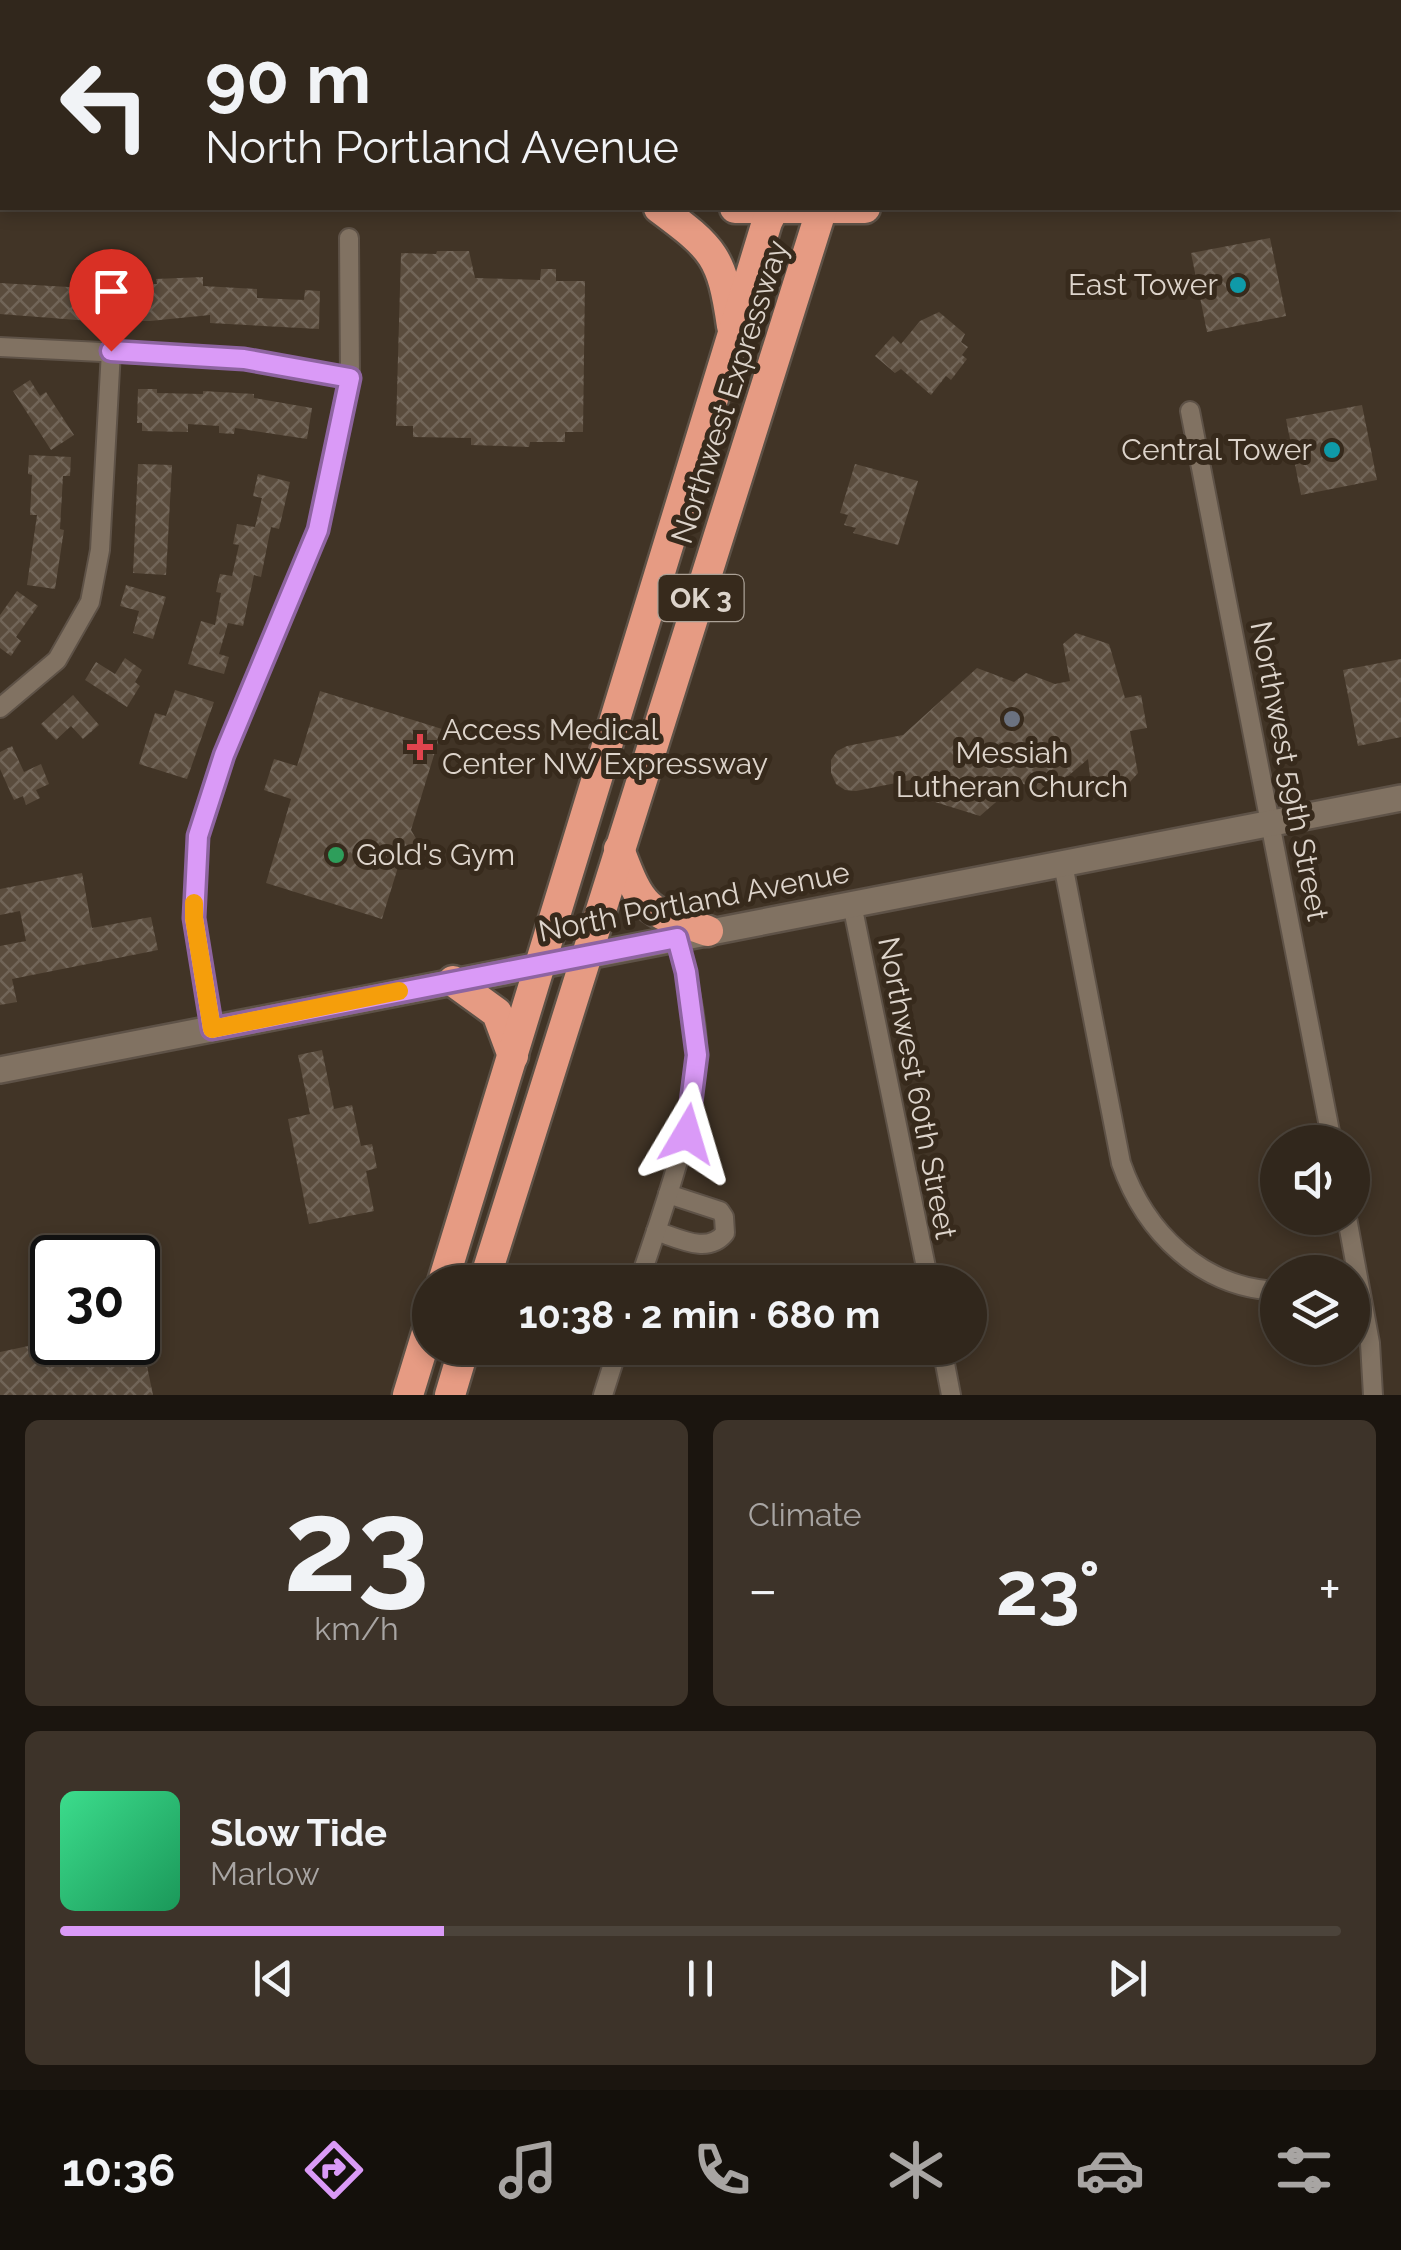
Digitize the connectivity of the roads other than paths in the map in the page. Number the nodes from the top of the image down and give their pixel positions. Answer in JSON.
{"nodes":[{"id":1,"x":662,"y":210,"type":"edge"},
{"id":2,"x":773,"y":210,"type":"edge"},
{"id":3,"x":821,"y":210,"type":"edge"},
{"id":4,"x":349,"y":238,"type":"dead end"},
{"id":5,"x":733,"y":334,"type":"junction"},
{"id":6,"x":0,"y":348,"type":"edge"},
{"id":7,"x":111,"y":351,"type":"junction"},
{"id":8,"x":350,"y":378,"type":"junction"},
{"id":9,"x":1190,"y":411,"type":"dead end"},
{"id":10,"x":0,"y":708,"type":"edge"},
{"id":11,"x":1401,"y":798,"type":"edge"},
{"id":12,"x":1271,"y":823,"type":"junction"},
{"id":13,"x":620,"y":848,"type":"junction"},
{"id":14,"x":1063,"y":864,"type":"junction"},
{"id":15,"x":852,"y":904,"type":"junction"},
{"id":16,"x":708,"y":931,"type":"junction"},
{"id":17,"x":677,"y":938,"type":"junction"},
{"id":18,"x":584,"y":957,"type":"junction"},
{"id":19,"x":541,"y":964,"type":"junction"},
{"id":20,"x":453,"y":981,"type":"junction"},
{"id":21,"x":212,"y":1029,"type":"junction"},
{"id":22,"x":513,"y":1056,"type":"junction"},
{"id":23,"x":0,"y":1070,"type":"edge"},
{"id":24,"x":1329,"y":1125,"type":"edge"},
{"id":25,"x":668,"y":1194,"type":"junction"},
{"id":26,"x":656,"y":1231,"type":"junction"},
{"id":27,"x":447,"y":1265,"type":"edge"},
{"id":28,"x":489,"y":1265,"type":"edge"},
{"id":29,"x":645,"y":1265,"type":"edge"},
{"id":30,"x":926,"y":1265,"type":"edge"},
{"id":31,"x":1260,"y":1289,"type":"edge"},
{"id":32,"x":1370,"y":1343,"type":"edge"},
{"id":33,"x":417,"y":1365,"type":"edge"},
{"id":34,"x":459,"y":1365,"type":"edge"},
{"id":35,"x":613,"y":1365,"type":"edge"},
{"id":36,"x":945,"y":1365,"type":"edge"},
{"id":37,"x":408,"y":1395,"type":"edge"},
{"id":38,"x":450,"y":1395,"type":"edge"},
{"id":39,"x":603,"y":1395,"type":"edge"},
{"id":40,"x":951,"y":1395,"type":"edge"},
{"id":41,"x":1373,"y":1395,"type":"edge"}],
"edges":[{"from":1,"to":5,"type":"highway"},
{"from":2,"to":5,"type":"highway","name":"Northwest Expressway","number":"OK 3"},
{"from":3,"to":13,"type":"highway","name":"Northwest Expressway","number":"OK 3"},
{"from":4,"to":8,"type":"street"},
{"from":5,"to":19,"type":"highway","name":"Northwest Expressway","number":"OK 3"},
{"from":6,"to":7,"type":"street"},
{"from":7,"to":8,"type":"street"},
{"from":7,"to":10,"type":"street"},
{"from":8,"to":21,"type":"street"},
{"from":9,"to":12,"type":"street","name":"Northwest 59th Street"},
{"from":11,"to":12,"type":"main road","name":"North Portland Avenue"},
{"from":12,"to":14,"type":"main road","name":"North Portland Avenue"},
{"from":12,"to":24,"type":"street","name":"Northwest 59th Street"},
{"from":13,"to":16,"type":"highway"},
{"from":13,"to":18,"type":"highway","name":"Northwest Expressway","number":"OK 3"},
{"from":14,"to":15,"type":"main road","name":"North Portland Avenue"},
{"from":14,"to":31,"type":"street"},
{"from":15,"to":16,"type":"main road","name":"North Portland Avenue"},
{"from":15,"to":30,"type":"street","name":"Northwest 60th Street"},
{"from":16,"to":17,"type":"main road","name":"North Portland Avenue"},
{"from":17,"to":18,"type":"main road","name":"North Portland Avenue"},
{"from":17,"to":25,"type":"street"},
{"from":18,"to":19,"type":"main road","name":"North Portland Avenue"},
{"from":18,"to":28,"type":"highway","name":"Northwest Expressway","number":"OK 3"},
{"from":19,"to":20,"type":"main road","name":"North Portland Avenue"},
{"from":19,"to":22,"type":"highway","name":"Northwest Expressway","number":"OK 3"},
{"from":20,"to":21,"type":"main road","name":"North Portland Avenue"},
{"from":20,"to":22,"type":"highway"},
{"from":21,"to":23,"type":"main road","name":"North Portland Avenue"},
{"from":22,"to":27,"type":"highway","name":"Northwest Expressway","number":"OK 3"},
{"from":25,"to":26,"type":"street"},
{"from":25,"to":26,"type":"street"},
{"from":26,"to":29,"type":"street"},
{"from":32,"to":41,"type":"street"},
{"from":33,"to":37,"type":"highway"},
{"from":34,"to":38,"type":"highway"},
{"from":35,"to":39,"type":"street"},
{"from":36,"to":40,"type":"street"}]}
